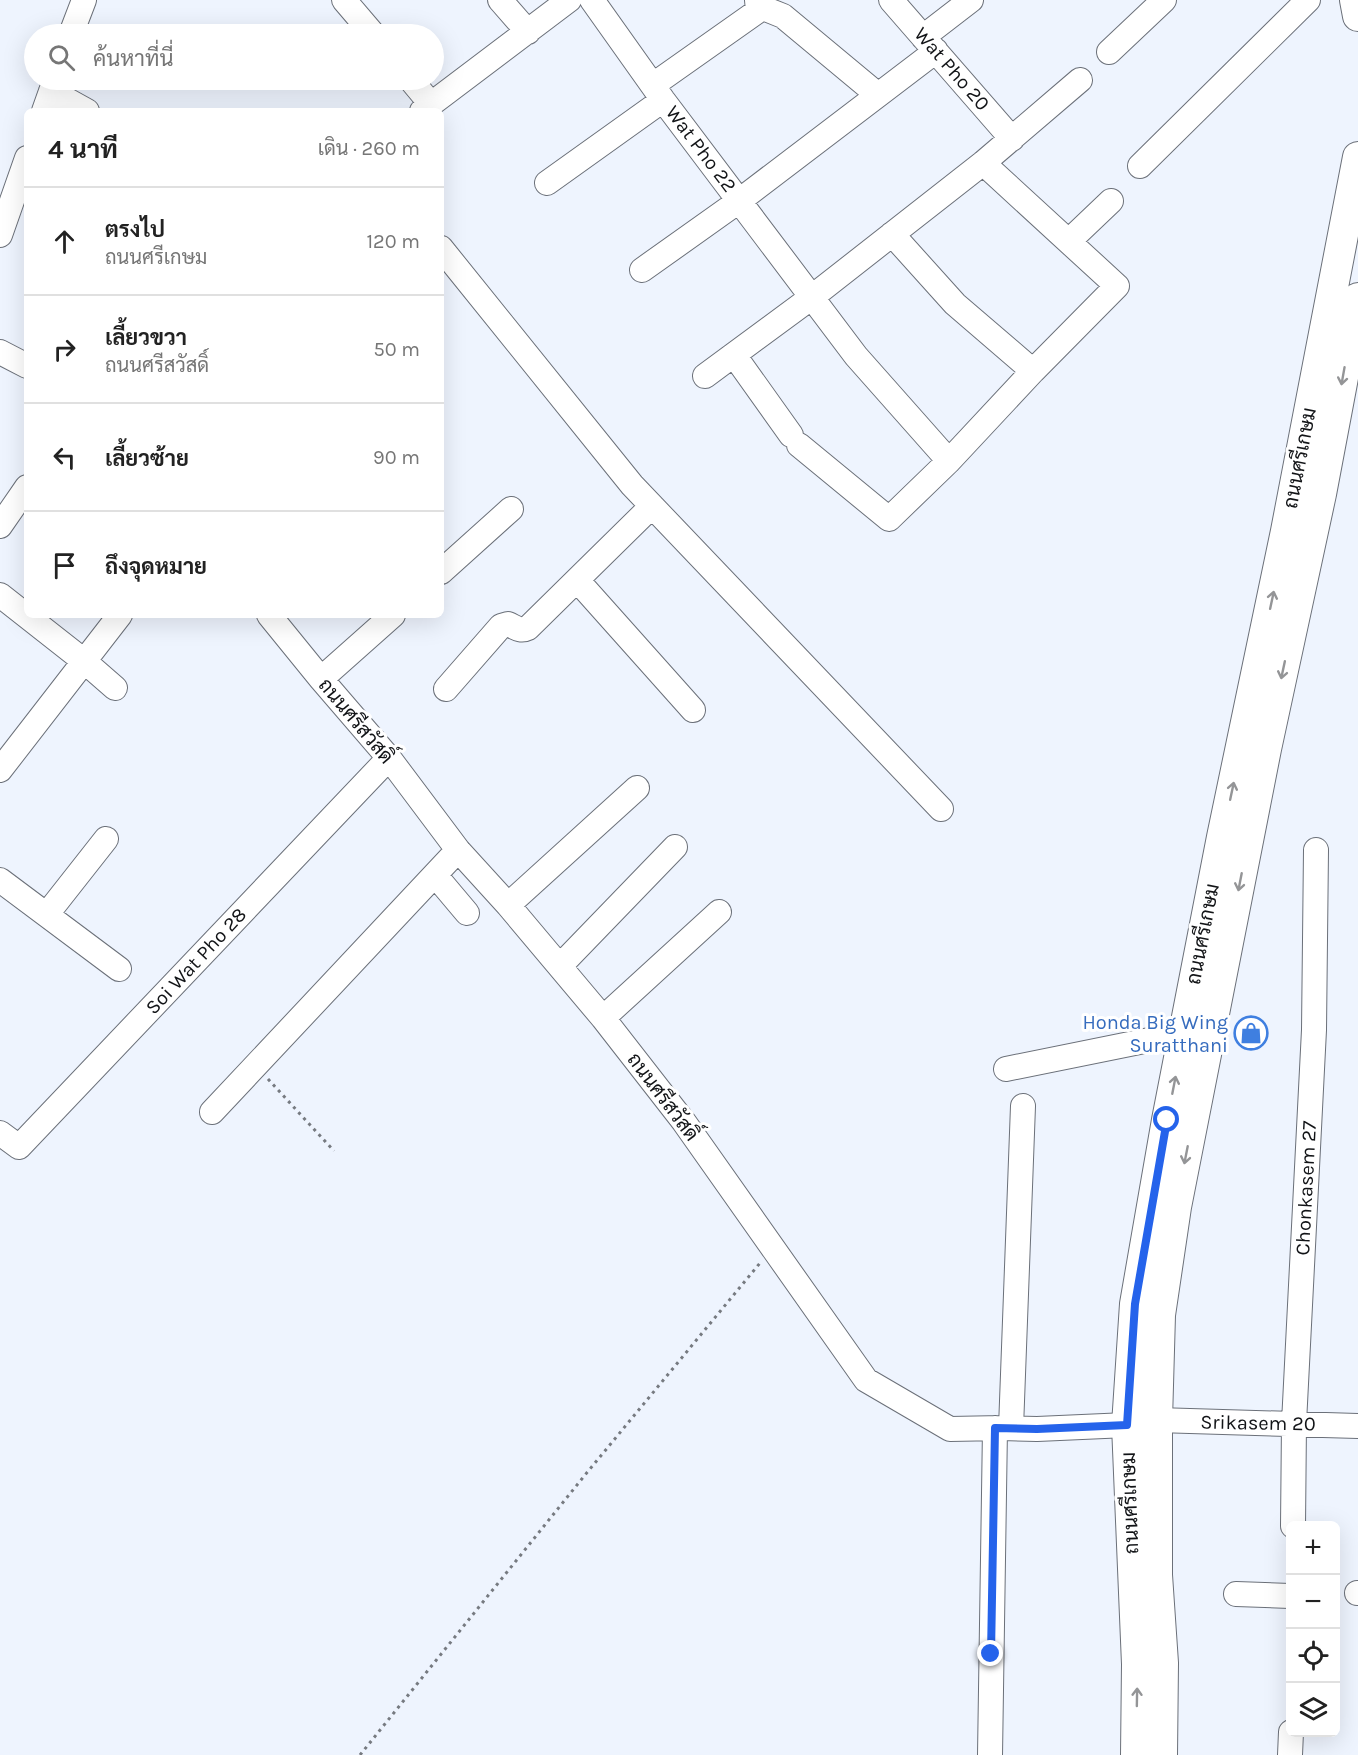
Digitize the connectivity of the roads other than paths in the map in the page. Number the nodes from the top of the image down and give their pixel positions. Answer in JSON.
{"nodes":[{"id":1,"x":84,"y":0,"type":"edge"},
{"id":2,"x":344,"y":0,"type":"edge"},
{"id":3,"x":500,"y":0,"type":"edge"},
{"id":4,"x":569,"y":0,"type":"edge"},
{"id":5,"x":592,"y":0,"type":"edge"},
{"id":6,"x":891,"y":0,"type":"edge"},
{"id":7,"x":971,"y":0,"type":"edge"},
{"id":8,"x":1164,"y":0,"type":"edge"},
{"id":9,"x":1308,"y":0,"type":"edge"},
{"id":10,"x":1355,"y":0,"type":"edge"},
{"id":11,"x":758,"y":3,"type":"edge"},
{"id":12,"x":1358,"y":16,"type":"edge"},
{"id":13,"x":75,"y":24,"type":"edge"},
{"id":14,"x":364,"y":24,"type":"edge"},
{"id":15,"x":528,"y":32,"type":"junction"},
{"id":16,"x":929,"y":44,"type":"junction"},
{"id":17,"x":1109,"y":52,"type":"dead end"},
{"id":18,"x":1080,"y":80,"type":"dead end"},
{"id":19,"x":417,"y":90,"type":"edge"},
{"id":20,"x":658,"y":93,"type":"junction"},
{"id":21,"x":50,"y":94,"type":"edge"},
{"id":22,"x":878,"y":95,"type":"junction"},
{"id":23,"x":427,"y":107,"type":"edge"},
{"id":24,"x":80,"y":108,"type":"edge"},
{"id":25,"x":1012,"y":139,"type":"junction"},
{"id":26,"x":1358,"y":157,"type":"edge"},
{"id":27,"x":983,"y":163,"type":"junction"},
{"id":28,"x":1140,"y":166,"type":"dead end"},
{"id":29,"x":24,"y":167,"type":"edge"},
{"id":30,"x":547,"y":183,"type":"dead end"},
{"id":31,"x":740,"y":201,"type":"junction"},
{"id":32,"x":1112,"y":201,"type":"dead end"},
{"id":33,"x":892,"y":234,"type":"junction"},
{"id":34,"x":0,"y":235,"type":"edge"},
{"id":35,"x":1069,"y":241,"type":"junction"},
{"id":36,"x":444,"y":252,"type":"edge"},
{"id":37,"x":642,"y":270,"type":"dead end"},
{"id":38,"x":812,"y":297,"type":"junction"},
{"id":39,"x":1358,"y":298,"type":"edge"},
{"id":40,"x":0,"y":352,"type":"edge"},
{"id":41,"x":734,"y":355,"type":"junction"},
{"id":42,"x":24,"y":364,"type":"edge"},
{"id":43,"x":1033,"y":371,"type":"junction"},
{"id":44,"x":705,"y":376,"type":"dead end"},
{"id":45,"x":949,"y":461,"type":"junction"},
{"id":46,"x":24,"y":491,"type":"edge"},
{"id":47,"x":652,"y":506,"type":"junction"},
{"id":48,"x":511,"y":509,"type":"dead end"},
{"id":49,"x":0,"y":526,"type":"edge"},
{"id":50,"x":444,"y":569,"type":"edge"},
{"id":51,"x":577,"y":580,"type":"junction"},
{"id":52,"x":0,"y":595,"type":"edge"},
{"id":53,"x":24,"y":614,"type":"edge"},
{"id":54,"x":29,"y":618,"type":"edge"},
{"id":55,"x":118,"y":618,"type":"edge"},
{"id":56,"x":271,"y":618,"type":"edge"},
{"id":57,"x":390,"y":618,"type":"edge"},
{"id":58,"x":84,"y":661,"type":"junction"},
{"id":59,"x":321,"y":680,"type":"junction"},
{"id":60,"x":115,"y":688,"type":"dead end"},
{"id":61,"x":446,"y":689,"type":"dead end"},
{"id":62,"x":693,"y":710,"type":"dead end"},
{"id":63,"x":389,"y":758,"type":"junction"},
{"id":64,"x":0,"y":770,"type":"edge"},
{"id":65,"x":637,"y":788,"type":"dead end"},
{"id":66,"x":941,"y":809,"type":"dead end"},
{"id":67,"x":106,"y":839,"type":"dead end"},
{"id":68,"x":1235,"y":840,"type":"junction"},
{"id":69,"x":675,"y":848,"type":"dead end"},
{"id":70,"x":458,"y":850,"type":"junction"},
{"id":71,"x":1316,"y":850,"type":"dead end"},
{"id":72,"x":435,"y":875,"type":"junction"},
{"id":73,"x":0,"y":880,"type":"edge"},
{"id":74,"x":508,"y":905,"type":"junction"},
{"id":75,"x":719,"y":912,"type":"dead end"},
{"id":76,"x":467,"y":913,"type":"dead end"},
{"id":77,"x":47,"y":914,"type":"junction"},
{"id":78,"x":560,"y":966,"type":"junction"},
{"id":79,"x":119,"y":969,"type":"dead end"},
{"id":80,"x":603,"y":1018,"type":"junction"},
{"id":81,"x":1184,"y":1033,"type":"junction"},
{"id":82,"x":1006,"y":1069,"type":"dead end"},
{"id":83,"x":1023,"y":1106,"type":"dead end"},
{"id":84,"x":212,"y":1112,"type":"dead end"},
{"id":85,"x":0,"y":1133,"type":"edge"},
{"id":86,"x":1157,"y":1420,"type":"junction"},
{"id":87,"x":1294,"y":1423,"type":"junction"},
{"id":88,"x":1127,"y":1425,"type":"junction"},
{"id":89,"x":1358,"y":1426,"type":"edge"},
{"id":90,"x":1003,"y":1428,"type":"junction"},
{"id":91,"x":1293,"y":1521,"type":"edge"},
{"id":92,"x":1236,"y":1594,"type":"dead end"},
{"id":93,"x":1286,"y":1596,"type":"edge"},
{"id":94,"x":1291,"y":1737,"type":"edge"},
{"id":95,"x":990,"y":1755,"type":"edge"},
{"id":96,"x":1136,"y":1755,"type":"edge"},
{"id":97,"x":1161,"y":1755,"type":"edge"},
{"id":98,"x":1290,"y":1755,"type":"edge"}],
"edges":[{"from":1,"to":13,"type":"street"},
{"from":2,"to":14,"type":"street"},
{"from":3,"to":15,"type":"street"},
{"from":4,"to":15,"type":"street"},
{"from":5,"to":20,"type":"street","name":"Wat Pho 22"},
{"from":6,"to":16,"type":"street","name":"Wat Pho 20"},
{"from":7,"to":16,"type":"street"},
{"from":8,"to":17,"type":"street"},
{"from":9,"to":28,"type":"street"},
{"from":10,"to":12,"type":"main road"},
{"from":11,"to":20,"type":"street"},
{"from":11,"to":22,"type":"street"},
{"from":15,"to":23,"type":"street"},
{"from":16,"to":22,"type":"street"},
{"from":16,"to":25,"type":"street","name":"Wat Pho 20"},
{"from":18,"to":25,"type":"street"},
{"from":19,"to":23,"type":"street"},
{"from":20,"to":30,"type":"street"},
{"from":20,"to":31,"type":"street","name":"Wat Pho 22"},
{"from":21,"to":24,"type":"street"},
{"from":22,"to":31,"type":"street"},
{"from":25,"to":27,"type":"street"},
{"from":68,"to":26,"type":"main road","name":"ถนนศรีเกษม","one_way":true},
{"from":27,"to":33,"type":"street"},
{"from":27,"to":35,"type":"street"},
{"from":29,"to":34,"type":"street"},
{"from":31,"to":37,"type":"street"},
{"from":31,"to":38,"type":"street","name":"Wat Pho 22"},
{"from":32,"to":35,"type":"street"},
{"from":33,"to":38,"type":"street"},
{"from":33,"to":43,"type":"street"},
{"from":35,"to":43,"type":"street"},
{"from":36,"to":47,"type":"street"},
{"from":38,"to":41,"type":"street"},
{"from":38,"to":45,"type":"street","name":"Wat Pho 22"},
{"from":39,"to":68,"type":"main road","name":"ถนนศรีเกษม","one_way":true},
{"from":40,"to":42,"type":"street"},
{"from":41,"to":44,"type":"street"},
{"from":41,"to":45,"type":"street"},
{"from":43,"to":45,"type":"street"},
{"from":46,"to":49,"type":"street"},
{"from":47,"to":51,"type":"street"},
{"from":47,"to":66,"type":"street"},
{"from":48,"to":50,"type":"street"},
{"from":51,"to":61,"type":"street"},
{"from":51,"to":62,"type":"street"},
{"from":52,"to":53,"type":"street"},
{"from":54,"to":58,"type":"street"},
{"from":55,"to":58,"type":"street"},
{"from":56,"to":59,"type":"street","name":"ถนนศรีสวัสดิ์"},
{"from":57,"to":59,"type":"street"},
{"from":58,"to":60,"type":"street"},
{"from":58,"to":64,"type":"street"},
{"from":59,"to":63,"type":"street","name":"ถนนศรีสวัสดิ์"},
{"from":63,"to":70,"type":"street","name":"ถนนศรีสวัสดิ์"},
{"from":63,"to":85,"type":"street","name":"Soi Wat Pho 28"},
{"from":65,"to":74,"type":"street"},
{"from":67,"to":77,"type":"street"},
{"from":68,"to":81,"type":"main road","name":"ถนนศรีเกษม"},
{"from":68,"to":86,"type":"main road","name":"ถนนศรีเกษม","one_way":true},
{"from":69,"to":78,"type":"street"},
{"from":70,"to":72,"type":"street"},
{"from":70,"to":74,"type":"street","name":"ถนนศรีสวัสดิ์"},
{"from":71,"to":87,"type":"street","name":"Chonkasem 27"},
{"from":72,"to":76,"type":"street"},
{"from":72,"to":84,"type":"street"},
{"from":73,"to":77,"type":"street"},
{"from":74,"to":78,"type":"street","name":"ถนนศรีสวัสดิ์"},
{"from":75,"to":80,"type":"street"},
{"from":77,"to":79,"type":"street"},
{"from":78,"to":80,"type":"street","name":"ถนนศรีสวัสดิ์"},
{"from":80,"to":90,"type":"street","name":"ถนนศรีสวัสดิ์"},
{"from":81,"to":82,"type":"street"},
{"from":88,"to":81,"type":"main road","name":"ถนนศรีเกษม","one_way":true},
{"from":83,"to":90,"type":"street"},
{"from":86,"to":87,"type":"street","name":"Srikasem 20"},
{"from":86,"to":97,"type":"main road","name":"ถนนศรีเกษม"},
{"from":87,"to":89,"type":"street","name":"Srikasem 20"},
{"from":87,"to":91,"type":"street","name":"Chonkasem 27"},
{"from":88,"to":90,"type":"street","name":"ถนนศรีสวัสดิ์"},
{"from":96,"to":88,"type":"main road","name":"ถนนศรีเกษม","one_way":true},
{"from":90,"to":95,"type":"street"},
{"from":92,"to":93,"type":"street"},
{"from":94,"to":98,"type":"street"}]}
